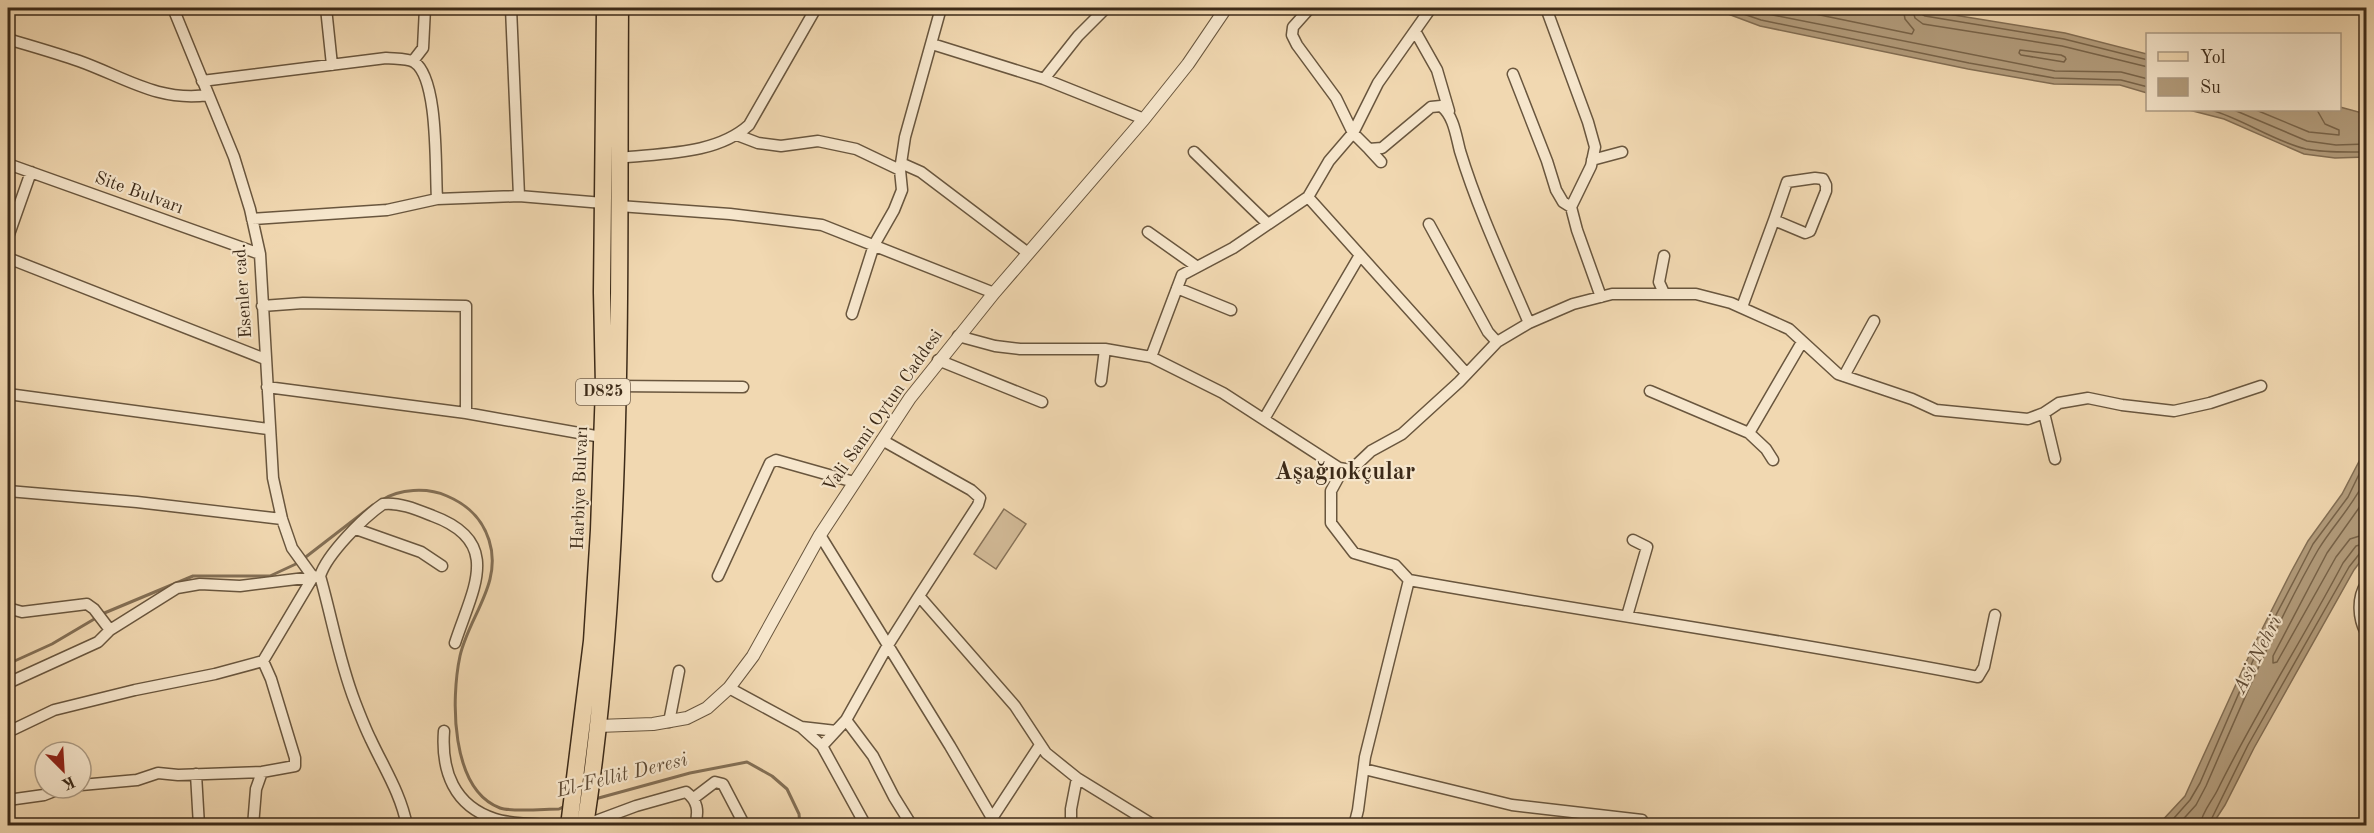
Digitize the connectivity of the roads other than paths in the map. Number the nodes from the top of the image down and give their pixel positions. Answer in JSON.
{"nodes":[{"id":1,"x":173,"y":8,"type":"edge"},
{"id":2,"x":326,"y":8,"type":"edge"},
{"id":3,"x":425,"y":8,"type":"edge"},
{"id":4,"x":511,"y":8,"type":"edge"},
{"id":5,"x":605,"y":8,"type":"edge"},
{"id":6,"x":620,"y":8,"type":"edge"},
{"id":7,"x":816,"y":8,"type":"edge"},
{"id":8,"x":941,"y":8,"type":"edge"},
{"id":9,"x":1106,"y":8,"type":"edge"},
{"id":10,"x":1226,"y":8,"type":"edge"},
{"id":11,"x":1310,"y":8,"type":"edge"},
{"id":12,"x":1431,"y":8,"type":"edge"},
{"id":13,"x":1546,"y":8,"type":"edge"},
{"id":14,"x":1415,"y":31,"type":"junction"},
{"id":15,"x":8,"y":39,"type":"edge"},
{"id":16,"x":932,"y":44,"type":"junction"},
{"id":17,"x":413,"y":61,"type":"junction"},
{"id":18,"x":332,"y":65,"type":"junction"},
{"id":19,"x":1513,"y":74,"type":"dead end"},
{"id":20,"x":1044,"y":79,"type":"junction"},
{"id":21,"x":202,"y":81,"type":"junction"},
{"id":22,"x":207,"y":95,"type":"junction"},
{"id":23,"x":1449,"y":111,"type":"junction"},
{"id":24,"x":1144,"y":119,"type":"junction"},
{"id":25,"x":1353,"y":132,"type":"junction"},
{"id":26,"x":737,"y":135,"type":"junction"},
{"id":27,"x":1369,"y":149,"type":"junction"},
{"id":28,"x":1194,"y":152,"type":"dead end"},
{"id":29,"x":1622,"y":152,"type":"dead end"},
{"id":30,"x":619,"y":158,"type":"junction"},
{"id":31,"x":1592,"y":160,"type":"junction"},
{"id":32,"x":1381,"y":162,"type":"dead end"},
{"id":33,"x":8,"y":164,"type":"edge"},
{"id":34,"x":902,"y":167,"type":"junction"},
{"id":35,"x":31,"y":172,"type":"junction"},
{"id":36,"x":519,"y":196,"type":"junction"},
{"id":37,"x":1308,"y":197,"type":"junction"},
{"id":38,"x":437,"y":199,"type":"junction"},
{"id":39,"x":611,"y":205,"type":"junction"},
{"id":40,"x":1571,"y":207,"type":"junction"},
{"id":41,"x":252,"y":219,"type":"junction"},
{"id":42,"x":1774,"y":220,"type":"junction"},
{"id":43,"x":1268,"y":224,"type":"junction"},
{"id":44,"x":1429,"y":224,"type":"dead end"},
{"id":45,"x":1148,"y":232,"type":"dead end"},
{"id":46,"x":8,"y":237,"type":"edge"},
{"id":47,"x":874,"y":245,"type":"junction"},
{"id":48,"x":1028,"y":253,"type":"junction"},
{"id":49,"x":260,"y":254,"type":"junction"},
{"id":50,"x":1360,"y":255,"type":"junction"},
{"id":51,"x":1664,"y":256,"type":"dead end"},
{"id":52,"x":8,"y":258,"type":"edge"},
{"id":53,"x":1196,"y":266,"type":"junction"},
{"id":54,"x":1177,"y":288,"type":"junction"},
{"id":55,"x":994,"y":293,"type":"junction"},
{"id":56,"x":1664,"y":293,"type":"junction"},
{"id":57,"x":1601,"y":297,"type":"junction"},
{"id":58,"x":262,"y":306,"type":"junction"},
{"id":59,"x":1742,"y":307,"type":"junction"},
{"id":60,"x":1231,"y":310,"type":"dead end"},
{"id":61,"x":852,"y":315,"type":"dead end"},
{"id":62,"x":1874,"y":321,"type":"dead end"},
{"id":63,"x":1529,"y":324,"type":"junction"},
{"id":64,"x":958,"y":336,"type":"junction"},
{"id":65,"x":1497,"y":342,"type":"junction"},
{"id":66,"x":1802,"y":342,"type":"junction"},
{"id":67,"x":1106,"y":349,"type":"junction"},
{"id":68,"x":1151,"y":357,"type":"junction"},
{"id":69,"x":265,"y":359,"type":"junction"},
{"id":70,"x":938,"y":360,"type":"junction"},
{"id":71,"x":1466,"y":373,"type":"junction"},
{"id":72,"x":1844,"y":376,"type":"junction"},
{"id":73,"x":1101,"y":381,"type":"dead end"},
{"id":74,"x":611,"y":386,"type":"junction"},
{"id":75,"x":2261,"y":386,"type":"dead end"},
{"id":76,"x":267,"y":387,"type":"junction"},
{"id":77,"x":743,"y":387,"type":"dead end"},
{"id":78,"x":1650,"y":391,"type":"dead end"},
{"id":79,"x":8,"y":394,"type":"edge"},
{"id":80,"x":1042,"y":402,"type":"dead end"},
{"id":81,"x":466,"y":413,"type":"junction"},
{"id":82,"x":2044,"y":413,"type":"junction"},
{"id":83,"x":1264,"y":419,"type":"junction"},
{"id":84,"x":268,"y":429,"type":"junction"},
{"id":85,"x":1749,"y":433,"type":"junction"},
{"id":86,"x":609,"y":439,"type":"junction"},
{"id":87,"x":882,"y":440,"type":"junction"},
{"id":88,"x":2055,"y":459,"type":"dead end"},
{"id":89,"x":1773,"y":460,"type":"dead end"},
{"id":90,"x":1343,"y":469,"type":"junction"},
{"id":91,"x":855,"y":482,"type":"junction"},
{"id":92,"x":8,"y":490,"type":"edge"},
{"id":93,"x":282,"y":519,"type":"junction"},
{"id":94,"x":356,"y":529,"type":"junction"},
{"id":95,"x":820,"y":535,"type":"junction"},
{"id":96,"x":1633,"y":540,"type":"dead end"},
{"id":97,"x":442,"y":566,"type":"dead end"},
{"id":98,"x":718,"y":576,"type":"dead end"},
{"id":99,"x":316,"y":577,"type":"junction"},
{"id":100,"x":1409,"y":580,"type":"junction"},
{"id":101,"x":2367,"y":584,"type":"edge"},
{"id":102,"x":919,"y":596,"type":"junction"},
{"id":103,"x":8,"y":608,"type":"edge"},
{"id":104,"x":1995,"y":615,"type":"dead end"},
{"id":105,"x":1627,"y":616,"type":"junction"},
{"id":106,"x":106,"y":625,"type":"junction"},
{"id":107,"x":2367,"y":633,"type":"edge"},
{"id":108,"x":455,"y":643,"type":"dead end"},
{"id":109,"x":888,"y":645,"type":"junction"},
{"id":110,"x":263,"y":661,"type":"junction"},
{"id":111,"x":679,"y":671,"type":"dead end"},
{"id":112,"x":8,"y":683,"type":"edge"},
{"id":113,"x":729,"y":688,"type":"junction"},
{"id":114,"x":846,"y":720,"type":"junction"},
{"id":115,"x":669,"y":722,"type":"junction"},
{"id":116,"x":598,"y":726,"type":"junction"},
{"id":117,"x":801,"y":727,"type":"junction"},
{"id":118,"x":444,"y":731,"type":"dead end"},
{"id":119,"x":836,"y":731,"type":"junction"},
{"id":120,"x":8,"y":732,"type":"edge"},
{"id":121,"x":1040,"y":745,"type":"junction"},
{"id":122,"x":822,"y":746,"type":"junction"},
{"id":123,"x":1364,"y":769,"type":"junction"},
{"id":124,"x":261,"y":772,"type":"junction"},
{"id":125,"x":584,"y":773,"type":"junction"},
{"id":126,"x":196,"y":774,"type":"junction"},
{"id":127,"x":1077,"y":778,"type":"junction"},
{"id":128,"x":93,"y":784,"type":"edge"},
{"id":129,"x":33,"y":797,"type":"edge"},
{"id":130,"x":694,"y":798,"type":"junction"},
{"id":131,"x":8,"y":800,"type":"edge"},
{"id":132,"x":1642,"y":820,"type":"dead end"},
{"id":133,"x":990,"y":822,"type":"edge"},
{"id":134,"x":199,"y":825,"type":"edge"},
{"id":135,"x":253,"y":825,"type":"edge"},
{"id":136,"x":407,"y":825,"type":"edge"},
{"id":137,"x":576,"y":825,"type":"edge"},
{"id":138,"x":695,"y":825,"type":"edge"},
{"id":139,"x":745,"y":825,"type":"edge"},
{"id":140,"x":866,"y":825,"type":"edge"},
{"id":141,"x":912,"y":825,"type":"edge"},
{"id":142,"x":1071,"y":825,"type":"edge"},
{"id":143,"x":1155,"y":825,"type":"edge"},
{"id":144,"x":1354,"y":825,"type":"edge"}],
"edges":[{"from":1,"to":21,"type":"street","name":"Esenler cad."},
{"from":2,"to":18,"type":"street"},
{"from":3,"to":17,"type":"street"},
{"from":4,"to":36,"type":"street"},
{"from":5,"to":39,"type":"main road","name":"Harbiye Bulvarı","number":"D825"},
{"from":6,"to":30,"type":"main road","name":"Harbiye Bulvarı","number":"D825"},
{"from":7,"to":26,"type":"street"},
{"from":8,"to":16,"type":"street"},
{"from":9,"to":20,"type":"street"},
{"from":10,"to":24,"type":"street","name":"Vali Sami Oytun Caddesi"},
{"from":11,"to":25,"type":"street"},
{"from":12,"to":14,"type":"street"},
{"from":13,"to":31,"type":"street"},
{"from":14,"to":23,"type":"street"},
{"from":14,"to":25,"type":"street"},
{"from":15,"to":22,"type":"street"},
{"from":16,"to":20,"type":"street"},
{"from":16,"to":34,"type":"street"},
{"from":17,"to":18,"type":"street"},
{"from":17,"to":38,"type":"street"},
{"from":18,"to":21,"type":"street"},
{"from":19,"to":40,"type":"street"},
{"from":20,"to":24,"type":"street"},
{"from":21,"to":22,"type":"street","name":"Esenler cad."},
{"from":22,"to":41,"type":"street","name":"Esenler cad."},
{"from":23,"to":27,"type":"street"},
{"from":23,"to":63,"type":"street"},
{"from":24,"to":48,"type":"street","name":"Vali Sami Oytun Caddesi"},
{"from":25,"to":27,"type":"street"},
{"from":25,"to":37,"type":"street"},
{"from":26,"to":30,"type":"street"},
{"from":26,"to":34,"type":"street"},
{"from":27,"to":32,"type":"street"},
{"from":28,"to":43,"type":"street"},
{"from":29,"to":31,"type":"street"},
{"from":30,"to":39,"type":"main road","name":"Harbiye Bulvarı","number":"D825"},
{"from":31,"to":40,"type":"street"},
{"from":33,"to":35,"type":"street","name":"Site Bulvarı"},
{"from":34,"to":47,"type":"street"},
{"from":34,"to":48,"type":"street"},
{"from":35,"to":46,"type":"street"},
{"from":35,"to":49,"type":"street","name":"Site Bulvarı"},
{"from":36,"to":38,"type":"street"},
{"from":36,"to":39,"type":"street"},
{"from":37,"to":43,"type":"street"},
{"from":37,"to":50,"type":"street"},
{"from":38,"to":41,"type":"street"},
{"from":39,"to":47,"type":"street"},
{"from":39,"to":74,"type":"main road","name":"Harbiye Bulvarı","number":"D825"},
{"from":40,"to":57,"type":"street"},
{"from":41,"to":49,"type":"street","name":"Esenler cad."},
{"from":42,"to":42,"type":"street"},
{"from":42,"to":59,"type":"street"},
{"from":43,"to":53,"type":"street"},
{"from":44,"to":65,"type":"street"},
{"from":45,"to":53,"type":"street"},
{"from":47,"to":55,"type":"street"},
{"from":47,"to":61,"type":"street"},
{"from":48,"to":55,"type":"street","name":"Vali Sami Oytun Caddesi"},
{"from":49,"to":58,"type":"street","name":"Esenler cad."},
{"from":50,"to":71,"type":"street"},
{"from":50,"to":83,"type":"street"},
{"from":51,"to":56,"type":"street"},
{"from":52,"to":69,"type":"street"},
{"from":53,"to":54,"type":"street"},
{"from":54,"to":60,"type":"street"},
{"from":54,"to":68,"type":"street"},
{"from":55,"to":64,"type":"street","name":"Vali Sami Oytun Caddesi"},
{"from":56,"to":57,"type":"street"},
{"from":56,"to":59,"type":"street"},
{"from":57,"to":63,"type":"street"},
{"from":58,"to":69,"type":"street","name":"Esenler cad."},
{"from":58,"to":81,"type":"street"},
{"from":59,"to":66,"type":"street"},
{"from":62,"to":72,"type":"street"},
{"from":63,"to":65,"type":"street"},
{"from":64,"to":67,"type":"street"},
{"from":64,"to":70,"type":"street","name":"Vali Sami Oytun Caddesi"},
{"from":65,"to":71,"type":"street"},
{"from":66,"to":72,"type":"street"},
{"from":66,"to":85,"type":"street"},
{"from":67,"to":68,"type":"street"},
{"from":67,"to":73,"type":"street"},
{"from":68,"to":83,"type":"street"},
{"from":69,"to":76,"type":"street","name":"Esenler cad."},
{"from":70,"to":80,"type":"street"},
{"from":70,"to":87,"type":"street","name":"Vali Sami Oytun Caddesi"},
{"from":71,"to":90,"type":"street"},
{"from":72,"to":82,"type":"street"},
{"from":74,"to":77,"type":"street"},
{"from":74,"to":86,"type":"main road","name":"Harbiye Bulvarı","number":"D825"},
{"from":75,"to":82,"type":"street"},
{"from":76,"to":81,"type":"street"},
{"from":76,"to":84,"type":"street","name":"Esenler cad."},
{"from":78,"to":85,"type":"street"},
{"from":79,"to":84,"type":"street"},
{"from":81,"to":86,"type":"street"},
{"from":82,"to":88,"type":"street"},
{"from":83,"to":90,"type":"street"},
{"from":84,"to":93,"type":"street","name":"Esenler cad."},
{"from":85,"to":89,"type":"street"},
{"from":86,"to":116,"type":"main road","name":"Harbiye Bulvarı","number":"D825"},
{"from":86,"to":125,"type":"main road","name":"Harbiye Bulvarı","number":"D825"},
{"from":87,"to":91,"type":"street","name":"Vali Sami Oytun Caddesi"},
{"from":87,"to":102,"type":"street"},
{"from":90,"to":100,"type":"street"},
{"from":91,"to":95,"type":"street","name":"Vali Sami Oytun Caddesi"},
{"from":91,"to":98,"type":"street"},
{"from":92,"to":93,"type":"street"},
{"from":93,"to":99,"type":"street","name":"Esenler cad."},
{"from":94,"to":97,"type":"street"},
{"from":94,"to":99,"type":"street"},
{"from":94,"to":108,"type":"street"},
{"from":95,"to":109,"type":"street"},
{"from":95,"to":113,"type":"street","name":"Vali Sami Oytun Caddesi"},
{"from":96,"to":105,"type":"street"},
{"from":99,"to":106,"type":"street"},
{"from":99,"to":110,"type":"street"},
{"from":99,"to":136,"type":"street","name":"Esenler cad."},
{"from":100,"to":105,"type":"street"},
{"from":100,"to":123,"type":"street"},
{"from":101,"to":107,"type":"street"},
{"from":102,"to":109,"type":"street"},
{"from":102,"to":121,"type":"street"},
{"from":103,"to":106,"type":"street"},
{"from":104,"to":105,"type":"street"},
{"from":106,"to":112,"type":"street"},
{"from":109,"to":114,"type":"street"},
{"from":109,"to":133,"type":"street"},
{"from":110,"to":120,"type":"street"},
{"from":110,"to":124,"type":"street"},
{"from":111,"to":115,"type":"street"},
{"from":113,"to":115,"type":"street","name":"Vali Sami Oytun Caddesi"},
{"from":113,"to":117,"type":"street"},
{"from":114,"to":119,"type":"street"},
{"from":114,"to":141,"type":"street"},
{"from":115,"to":116,"type":"street","name":"Vali Sami Oytun Caddesi"},
{"from":116,"to":125,"type":"main road","name":"Harbiye Bulvarı","number":"D825"},
{"from":117,"to":119,"type":"street"},
{"from":117,"to":122,"type":"street"},
{"from":118,"to":137,"type":"street"},
{"from":119,"to":122,"type":"street"},
{"from":121,"to":127,"type":"street"},
{"from":121,"to":133,"type":"street"},
{"from":122,"to":140,"type":"street"},
{"from":123,"to":132,"type":"street"},
{"from":123,"to":144,"type":"street"},
{"from":124,"to":126,"type":"street"},
{"from":124,"to":135,"type":"street"},
{"from":125,"to":137,"type":"main road","name":"Harbiye Bulvarı","number":"D825"},
{"from":126,"to":128,"type":"street"},
{"from":126,"to":134,"type":"street"},
{"from":127,"to":142,"type":"street"},
{"from":127,"to":143,"type":"street"},
{"from":129,"to":131,"type":"street"},
{"from":130,"to":137,"type":"street"},
{"from":130,"to":138,"type":"street"},
{"from":130,"to":139,"type":"street"}]}
